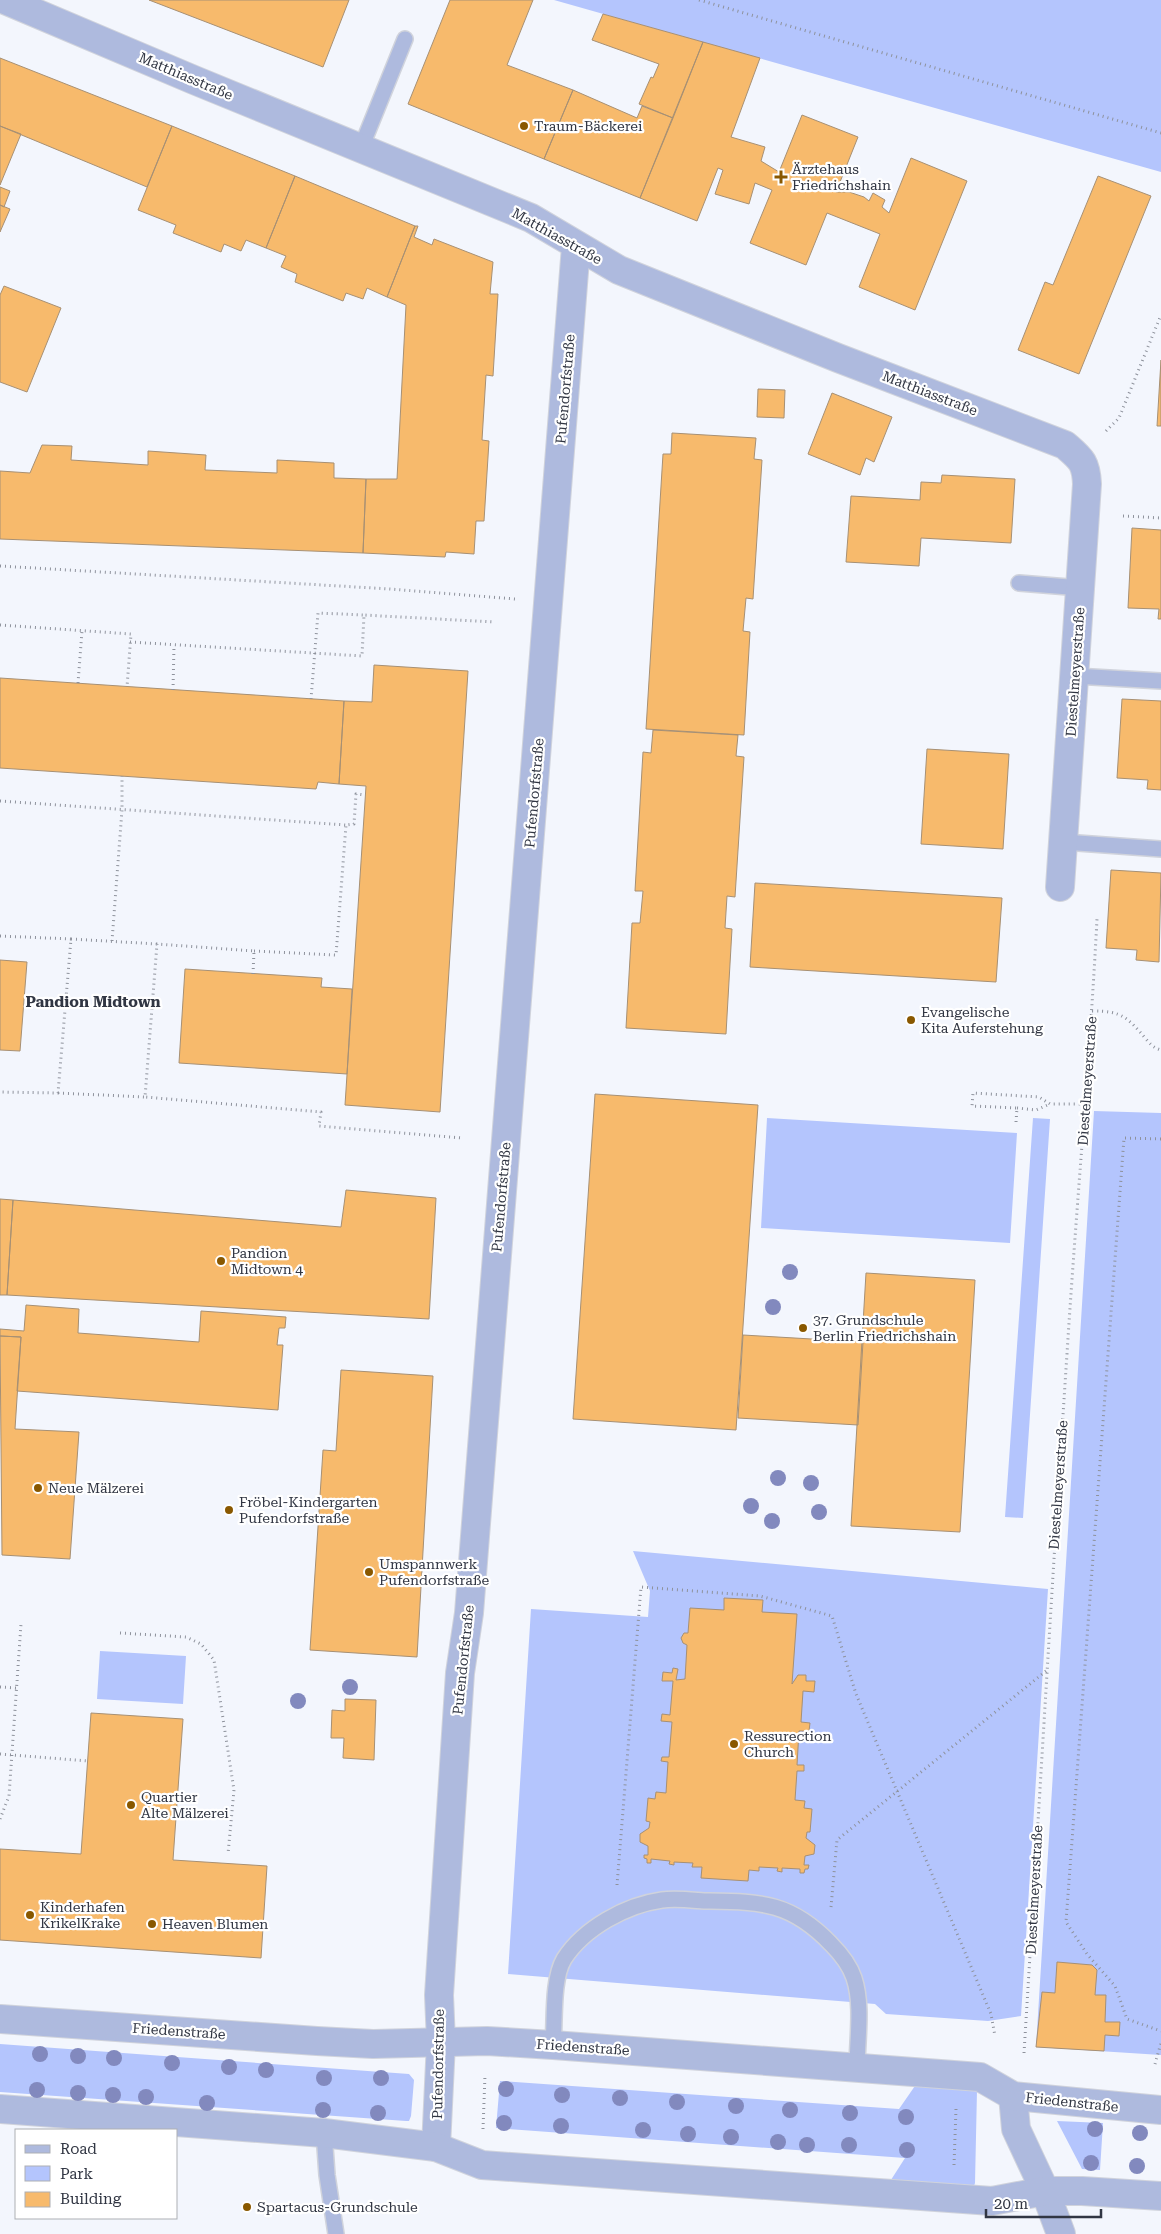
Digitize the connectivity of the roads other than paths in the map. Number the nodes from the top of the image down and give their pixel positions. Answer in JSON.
{"nodes":[{"id":1,"x":5,"y":0,"type":"edge"},
{"id":2,"x":405,"y":39,"type":"dead end"},
{"id":3,"x":361,"y":148,"type":"junction"},
{"id":4,"x":576,"y":246,"type":"junction"},
{"id":5,"x":1081,"y":459,"type":"joint"},
{"id":6,"x":1019,"y":583,"type":"dead end"},
{"id":7,"x":1081,"y":588,"type":"junction"},
{"id":8,"x":1075,"y":676,"type":"junction"},
{"id":9,"x":1161,"y":681,"type":"edge"},
{"id":10,"x":1064,"y":842,"type":"junction"},
{"id":11,"x":1161,"y":850,"type":"edge"},
{"id":12,"x":1060,"y":887,"type":"dead end"},
{"id":13,"x":0,"y":2019,"type":"edge"},
{"id":14,"x":441,"y":2042,"type":"junction"},
{"id":15,"x":553,"y":2045,"type":"junction"},
{"id":16,"x":857,"y":2068,"type":"junction"},
{"id":17,"x":1014,"y":2096,"type":"junction"},
{"id":18,"x":0,"y":2109,"type":"edge"},
{"id":19,"x":1161,"y":2110,"type":"edge"},
{"id":20,"x":324,"y":2133,"type":"junction"},
{"id":21,"x":436,"y":2147,"type":"junction"},
{"id":22,"x":1045,"y":2191,"type":"junction"},
{"id":23,"x":1161,"y":2196,"type":"edge"},
{"id":24,"x":336,"y":2234,"type":"edge"},
{"id":25,"x":1061,"y":2234,"type":"edge"}],
"edges":[{"from":1,"to":3,"type":"street","name":"Matthiasstraße"},
{"from":2,"to":3,"type":"lane"},
{"from":3,"to":4,"type":"street","name":"Matthiasstraße"},
{"from":4,"to":5,"type":"street","name":"Matthiasstraße"},
{"from":4,"to":14,"type":"street","name":"Pufendorfstraße"},
{"from":5,"to":7,"type":"street","name":"Diestelmeyerstraße"},
{"from":6,"to":7,"type":"lane"},
{"from":7,"to":8,"type":"street","name":"Diestelmeyerstraße"},
{"from":8,"to":9,"type":"lane"},
{"from":8,"to":10,"type":"street","name":"Diestelmeyerstraße"},
{"from":10,"to":11,"type":"lane"},
{"from":10,"to":12,"type":"street","name":"Diestelmeyerstraße"},
{"from":13,"to":14,"type":"street","name":"Friedenstraße"},
{"from":14,"to":15,"type":"street","name":"Friedenstraße"},
{"from":14,"to":21,"type":"street","name":"Pufendorfstraße"},
{"from":15,"to":16,"type":"street","name":"Friedenstraße"},
{"from":15,"to":16,"type":"lane"},
{"from":16,"to":17,"type":"street","name":"Friedenstraße"},
{"from":17,"to":19,"type":"street","name":"Friedenstraße"},
{"from":17,"to":22,"type":"street"},
{"from":18,"to":20,"type":"street"},
{"from":20,"to":21,"type":"street"},
{"from":20,"to":24,"type":"lane"},
{"from":21,"to":22,"type":"street"},
{"from":22,"to":23,"type":"street"},
{"from":22,"to":25,"type":"street"}]}
